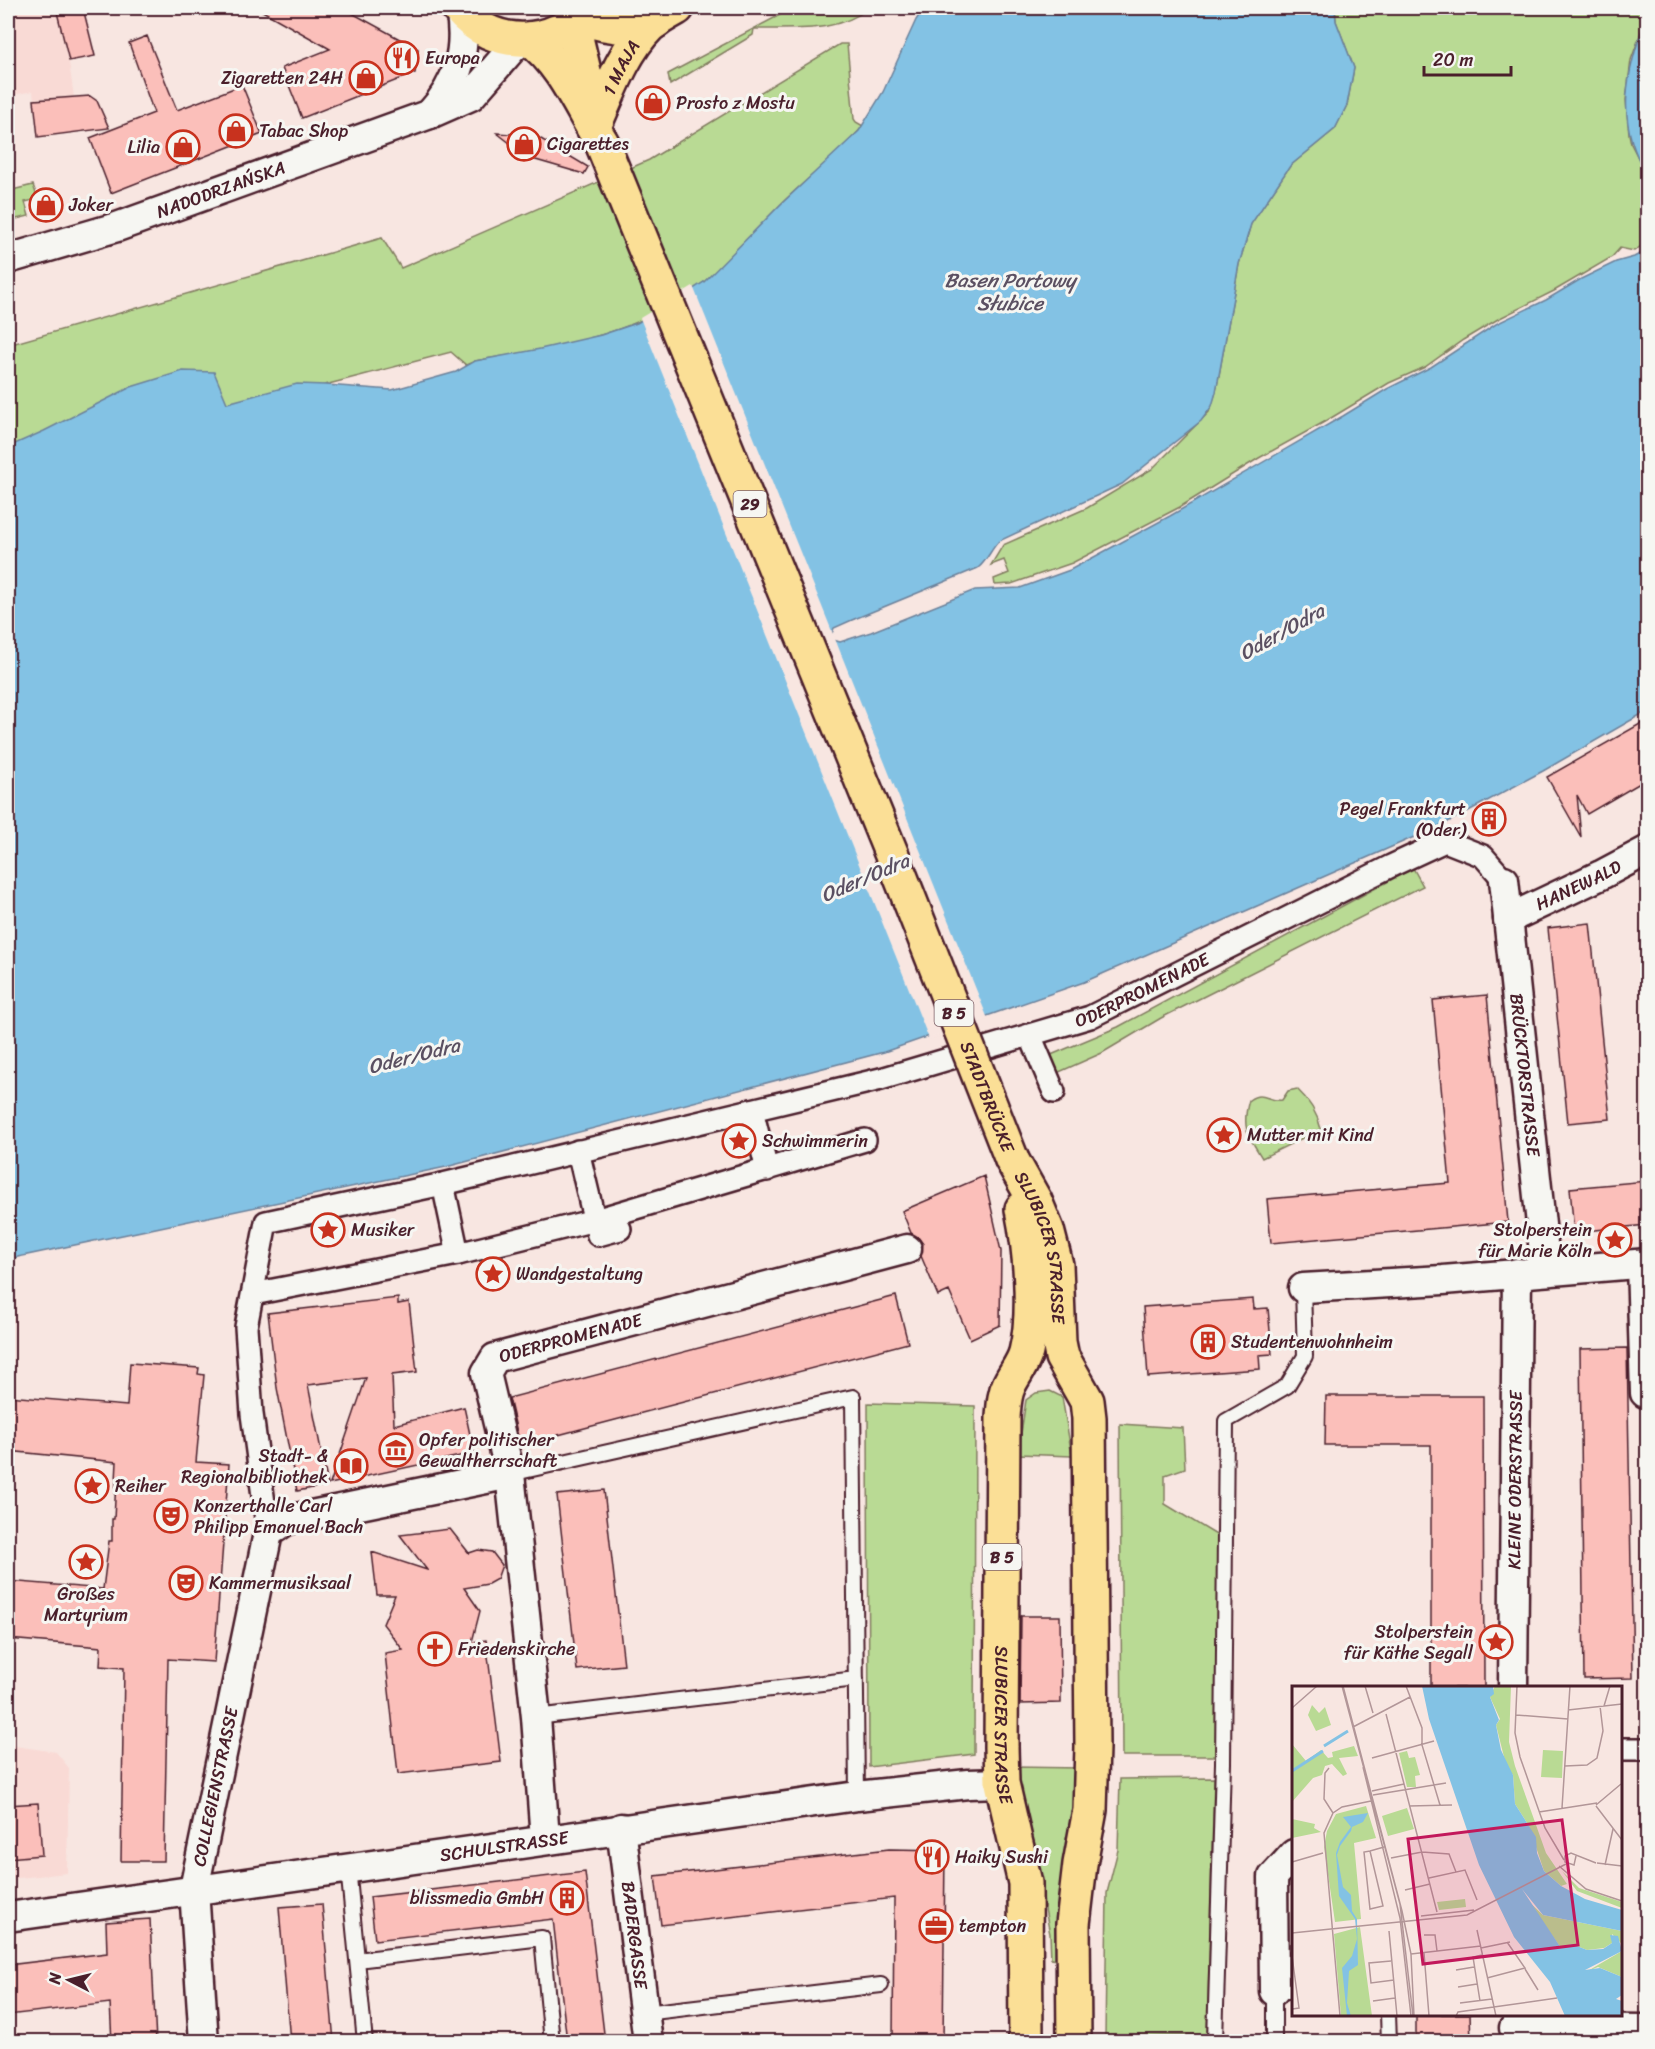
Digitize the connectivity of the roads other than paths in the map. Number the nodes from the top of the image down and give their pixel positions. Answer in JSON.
{"nodes":[{"id":1,"x":459,"y":8,"type":"edge"},
{"id":2,"x":666,"y":14,"type":"edge"},
{"id":3,"x":582,"y":15,"type":"edge"},
{"id":4,"x":526,"y":40,"type":"junction"},
{"id":5,"x":430,"y":114,"type":"junction"},
{"id":6,"x":599,"y":133,"type":"junction"},
{"id":7,"x":8,"y":259,"type":"edge"},
{"id":8,"x":1647,"y":850,"type":"edge"},
{"id":9,"x":896,"y":865,"type":"joint"},
{"id":10,"x":1504,"y":880,"type":"joint"},
{"id":11,"x":1508,"y":919,"type":"junction"},
{"id":12,"x":1030,"y":1035,"type":"junction"},
{"id":13,"x":1054,"y":1092,"type":"dead end"},
{"id":14,"x":752,"y":1110,"type":"junction"},
{"id":15,"x":866,"y":1140,"type":"dead end"},
{"id":16,"x":578,"y":1151,"type":"junction"},
{"id":17,"x":1012,"y":1160,"type":"junction"},
{"id":18,"x":767,"y":1170,"type":"junction"},
{"id":19,"x":443,"y":1184,"type":"junction"},
{"id":20,"x":595,"y":1220,"type":"junction"},
{"id":21,"x":620,"y":1229,"type":"dead end"},
{"id":22,"x":907,"y":1249,"type":"dead end"},
{"id":23,"x":458,"y":1254,"type":"junction"},
{"id":24,"x":1644,"y":1264,"type":"edge"},
{"id":25,"x":1546,"y":1271,"type":"junction"},
{"id":26,"x":1517,"y":1273,"type":"junction"},
{"id":27,"x":1303,"y":1288,"type":"joint"},
{"id":28,"x":253,"y":1294,"type":"junction"},
{"id":29,"x":246,"y":1327,"type":"joint"},
{"id":30,"x":1017,"y":1371,"type":"junction"},
{"id":31,"x":1071,"y":1374,"type":"junction"},
{"id":32,"x":1646,"y":1393,"type":"edge"},
{"id":33,"x":510,"y":1474,"type":"junction"},
{"id":34,"x":268,"y":1533,"type":"junction"},
{"id":35,"x":856,"y":1679,"type":"junction"},
{"id":36,"x":1513,"y":1686,"type":"edge"},
{"id":37,"x":536,"y":1717,"type":"junction"},
{"id":38,"x":1622,"y":1749,"type":"edge"},
{"id":39,"x":1647,"y":1749,"type":"edge"},
{"id":40,"x":1002,"y":1783,"type":"junction"},
{"id":41,"x":856,"y":1796,"type":"junction"},
{"id":42,"x":621,"y":1828,"type":"junction"},
{"id":43,"x":545,"y":1839,"type":"junction"},
{"id":44,"x":1292,"y":1855,"type":"edge"},
{"id":45,"x":348,"y":1867,"type":"junction"},
{"id":46,"x":194,"y":1889,"type":"junction"},
{"id":47,"x":8,"y":1917,"type":"edge"},
{"id":48,"x":357,"y":1960,"type":"junction"},
{"id":49,"x":881,"y":1985,"type":"dead end"},
{"id":50,"x":1284,"y":1991,"type":"edge"},
{"id":51,"x":645,"y":2013,"type":"junction"},
{"id":52,"x":1388,"y":2016,"type":"edge"},
{"id":53,"x":1514,"y":2028,"type":"edge"},
{"id":54,"x":1647,"y":2029,"type":"edge"},
{"id":55,"x":204,"y":2042,"type":"edge"},
{"id":56,"x":365,"y":2042,"type":"edge"},
{"id":57,"x":552,"y":2042,"type":"edge"},
{"id":58,"x":648,"y":2042,"type":"edge"},
{"id":59,"x":1026,"y":2042,"type":"edge"},
{"id":60,"x":1074,"y":2042,"type":"edge"},
{"id":61,"x":1215,"y":2042,"type":"edge"},
{"id":62,"x":1274,"y":2042,"type":"edge"},
{"id":63,"x":1389,"y":2042,"type":"edge"}],
"edges":[{"from":1,"to":4,"type":"main road"},
{"from":1,"to":5,"type":"street"},
{"from":2,"to":3,"type":"main road","name":"1 MAJA"},
{"from":2,"to":6,"type":"main road","name":"1 MAJA"},
{"from":3,"to":4,"type":"main road"},
{"from":3,"to":6,"type":"main road","number":"29"},
{"from":4,"to":5,"type":"street","name":"NADODRZAŃSKA"},
{"from":4,"to":6,"type":"main road","number":"29"},
{"from":5,"to":7,"type":"street","name":"NADODRZAŃSKA"},
{"from":6,"to":9,"type":"main road","number":"29"},
{"from":8,"to":11,"type":"street","name":"HANEWALD"},
{"from":9,"to":17,"type":"main road","name":"STADTBRÜCKE","number":"B 5","bridge":true},
{"from":10,"to":11,"type":"street","name":"BRÜCKTORSTRASSE"},
{"from":10,"to":12,"type":"street","name":"ODERPROMENADE"},
{"from":11,"to":25,"type":"street","name":"BRÜCKTORSTRASSE"},
{"from":12,"to":13,"type":"street"},
{"from":12,"to":14,"type":"street","name":"ODERPROMENADE"},
{"from":14,"to":16,"type":"street","name":"ODERPROMENADE"},
{"from":14,"to":18,"type":"street"},
{"from":15,"to":18,"type":"street"},
{"from":16,"to":19,"type":"street","name":"ODERPROMENADE"},
{"from":16,"to":20,"type":"street"},
{"from":17,"to":30,"type":"main road","name":"SLUBICER STRASSE","number":"B 5"},
{"from":17,"to":31,"type":"main road","name":"SLUBICER STRASSE","number":"B 5"},
{"from":18,"to":20,"type":"street"},
{"from":19,"to":23,"type":"street"},
{"from":19,"to":28,"type":"street","name":"ODERPROMENADE"},
{"from":20,"to":21,"type":"street"},
{"from":20,"to":23,"type":"street"},
{"from":22,"to":33,"type":"street","name":"ODERPROMENADE"},
{"from":23,"to":28,"type":"street"},
{"from":24,"to":25,"type":"street"},
{"from":24,"to":32,"type":"street"},
{"from":25,"to":26,"type":"street"},
{"from":26,"to":27,"type":"street"},
{"from":26,"to":36,"type":"street","name":"KLEINE ODERSTRASSE"},
{"from":27,"to":61,"type":"lane"},
{"from":28,"to":29,"type":"street","name":"ODERPROMENADE"},
{"from":29,"to":34,"type":"street","name":"COLLEGIENSTRASSE"},
{"from":30,"to":31,"type":"main road"},
{"from":30,"to":40,"type":"main road","name":"SLUBICER STRASSE","number":"B 5"},
{"from":31,"to":60,"type":"main road","name":"SLUBICER STRASSE","number":"B 5"},
{"from":33,"to":34,"type":"street"},
{"from":33,"to":35,"type":"lane"},
{"from":33,"to":37,"type":"street","name":"ODERPROMENADE"},
{"from":34,"to":46,"type":"street","name":"COLLEGIENSTRASSE"},
{"from":35,"to":37,"type":"lane"},
{"from":35,"to":41,"type":"lane"},
{"from":37,"to":43,"type":"street","name":"ODERPROMENADE"},
{"from":38,"to":39,"type":"street"},
{"from":40,"to":41,"type":"street","name":"SCHULSTRASSE"},
{"from":40,"to":59,"type":"main road","name":"SLUBICER STRASSE","number":"B 5"},
{"from":41,"to":42,"type":"street","name":"SCHULSTRASSE"},
{"from":42,"to":43,"type":"street","name":"SCHULSTRASSE"},
{"from":42,"to":51,"type":"street","name":"BADERGASSE"},
{"from":43,"to":45,"type":"street","name":"SCHULSTRASSE"},
{"from":44,"to":50,"type":"street"},
{"from":45,"to":46,"type":"street","name":"SCHULSTRASSE"},
{"from":45,"to":48,"type":"lane"},
{"from":46,"to":47,"type":"street","name":"SCHULSTRASSE"},
{"from":46,"to":55,"type":"street","name":"COLLEGIENSTRASSE"},
{"from":48,"to":56,"type":"lane"},
{"from":48,"to":57,"type":"lane"},
{"from":49,"to":51,"type":"lane"},
{"from":50,"to":62,"type":"lane"},
{"from":51,"to":58,"type":"street","name":"BADERGASSE"},
{"from":52,"to":63,"type":"lane"},
{"from":53,"to":54,"type":"street"}]}
